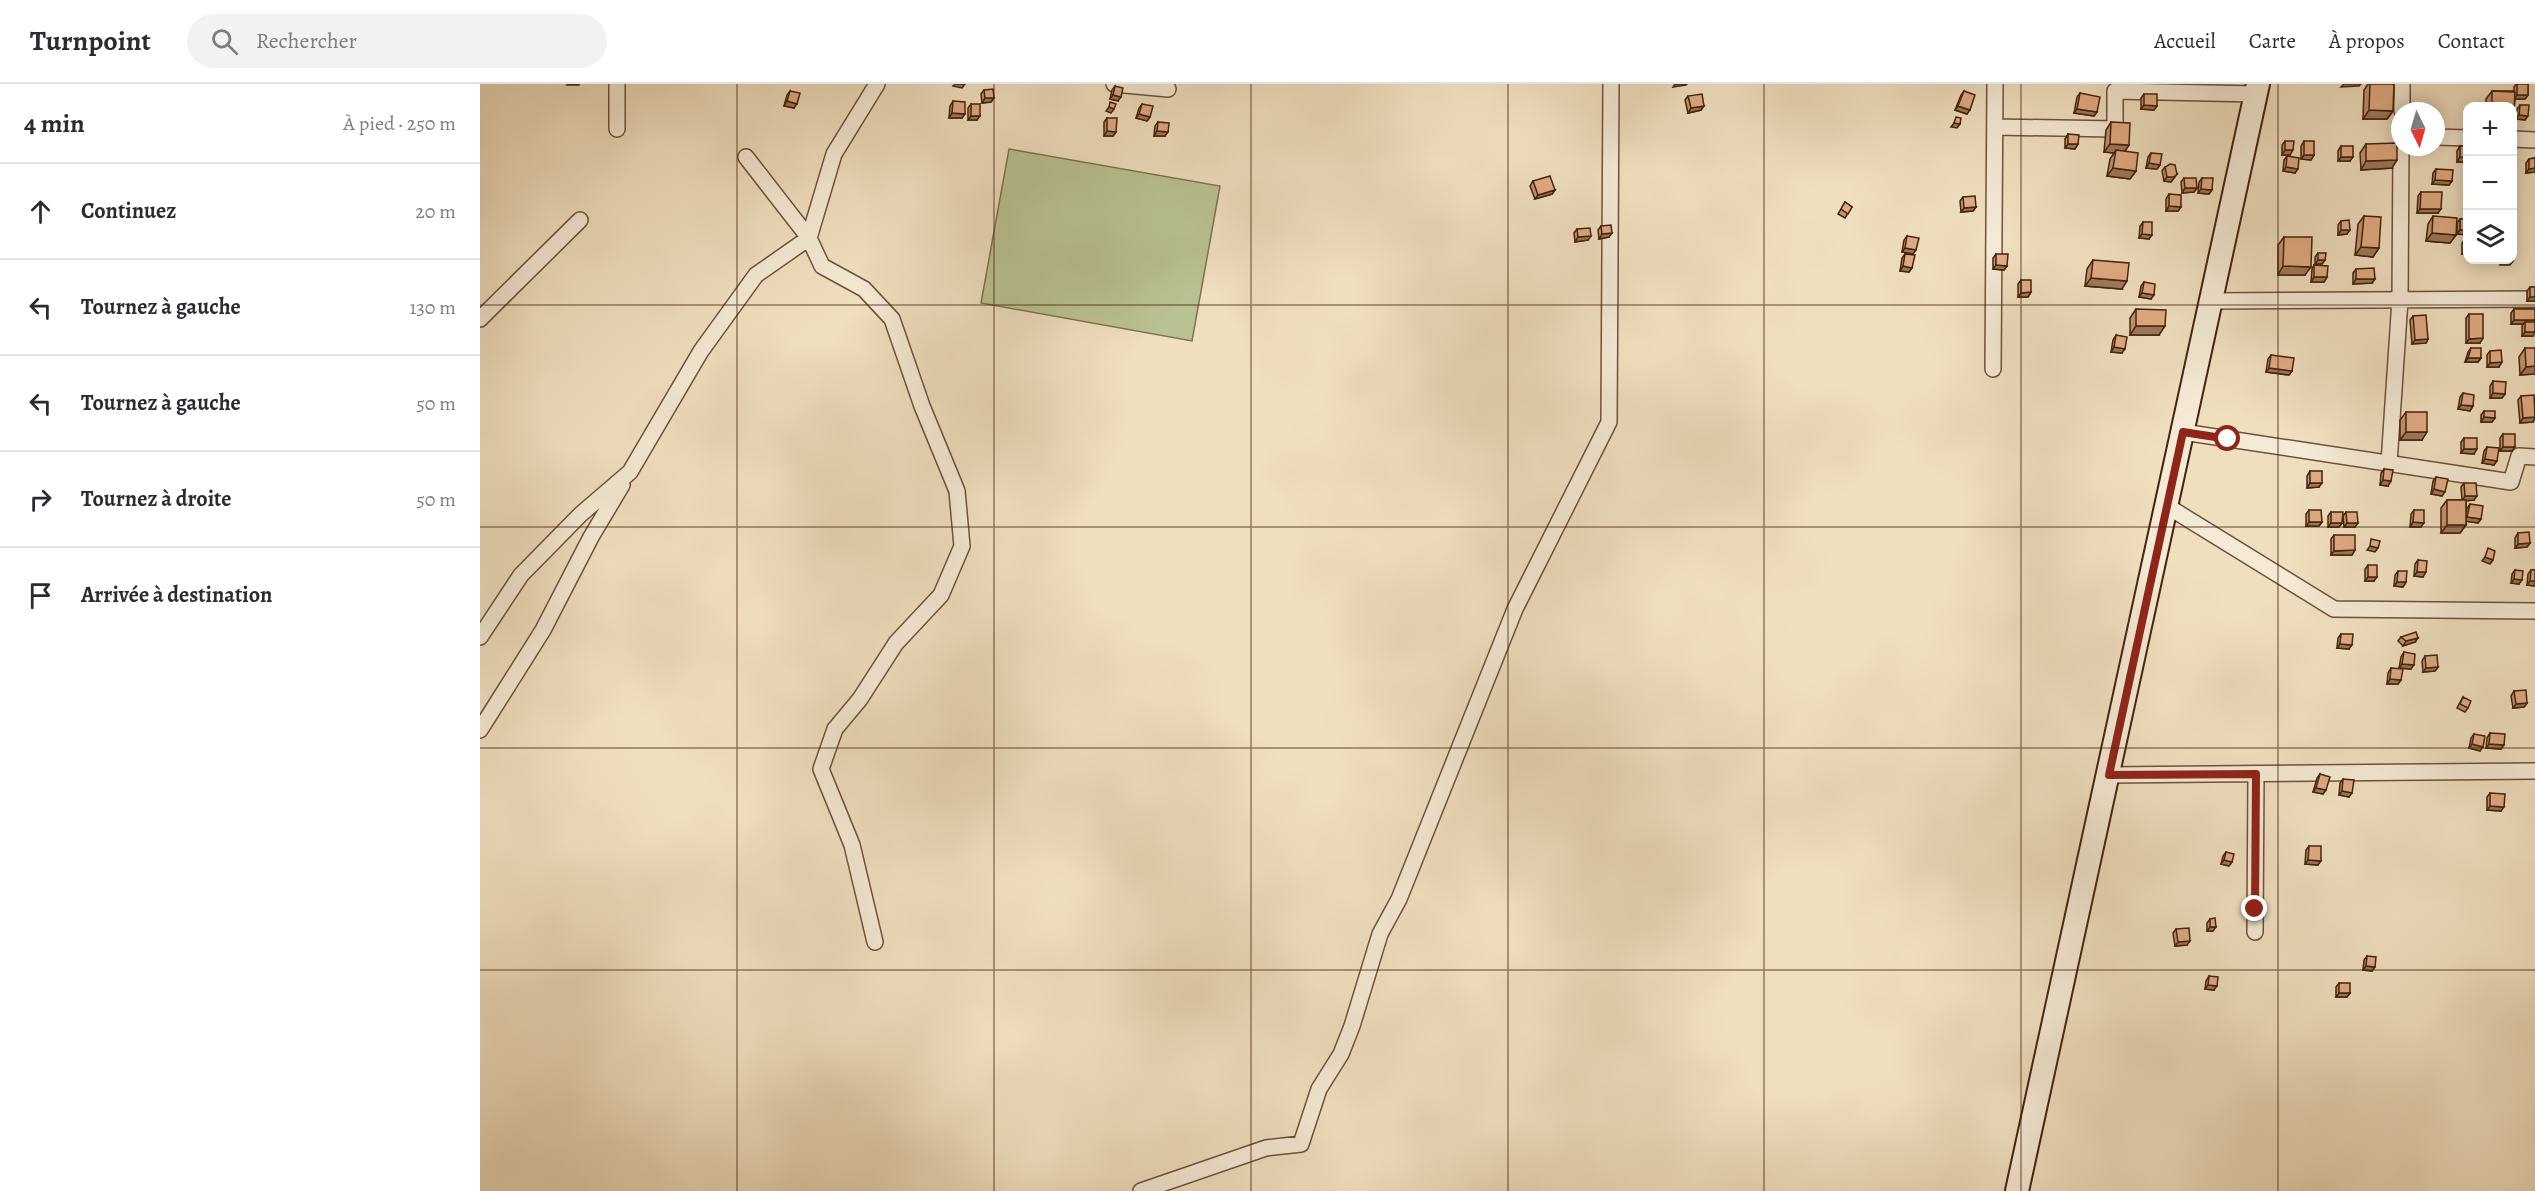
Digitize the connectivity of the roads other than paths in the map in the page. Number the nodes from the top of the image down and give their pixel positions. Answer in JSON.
{"nodes":[{"id":1,"x":617,"y":84,"type":"edge"},
{"id":2,"x":877,"y":84,"type":"edge"},
{"id":3,"x":1114,"y":84,"type":"edge"},
{"id":4,"x":1611,"y":84,"type":"edge"},
{"id":5,"x":1995,"y":84,"type":"edge"},
{"id":6,"x":2402,"y":84,"type":"edge"},
{"id":7,"x":1168,"y":89,"type":"dead end"},
{"id":8,"x":2257,"y":89,"type":"edge"},
{"id":9,"x":2402,"y":102,"type":"edge"},
{"id":10,"x":1995,"y":127,"type":"junction"},
{"id":11,"x":616,"y":129,"type":"dead end"},
{"id":12,"x":2445,"y":137,"type":"edge"},
{"id":13,"x":2463,"y":138,"type":"edge"},
{"id":14,"x":2517,"y":139,"type":"edge"},
{"id":15,"x":2535,"y":140,"type":"edge"},
{"id":16,"x":2401,"y":156,"type":"edge"},
{"id":17,"x":746,"y":157,"type":"dead end"},
{"id":18,"x":580,"y":220,"type":"dead end"},
{"id":19,"x":808,"y":238,"type":"junction"},
{"id":20,"x":2535,"y":299,"type":"edge"},
{"id":21,"x":2400,"y":300,"type":"junction"},
{"id":22,"x":2211,"y":301,"type":"junction"},
{"id":23,"x":480,"y":319,"type":"edge"},
{"id":24,"x":1993,"y":369,"type":"dead end"},
{"id":25,"x":2183,"y":432,"type":"junction"},
{"id":26,"x":2535,"y":457,"type":"edge"},
{"id":27,"x":2389,"y":463,"type":"junction"},
{"id":28,"x":630,"y":472,"type":"junction"},
{"id":29,"x":2167,"y":506,"type":"junction"},
{"id":30,"x":2535,"y":611,"type":"edge"},
{"id":31,"x":480,"y":637,"type":"edge"},
{"id":32,"x":480,"y":730,"type":"edge"},
{"id":33,"x":2535,"y":771,"type":"edge"},
{"id":34,"x":2256,"y":774,"type":"junction"},
{"id":35,"x":2109,"y":775,"type":"junction"},
{"id":36,"x":2255,"y":932,"type":"dead end"},
{"id":37,"x":875,"y":942,"type":"dead end"},
{"id":38,"x":1141,"y":1191,"type":"edge"},
{"id":39,"x":2017,"y":1191,"type":"edge"}],
"edges":[{"from":1,"to":11,"type":"street"},
{"from":2,"to":19,"type":"street"},
{"from":3,"to":7,"type":"street"},
{"from":4,"to":38,"type":"street"},
{"from":5,"to":10,"type":"street"},
{"from":6,"to":9,"type":"street"},
{"from":8,"to":10,"type":"street"},
{"from":8,"to":22,"type":"main road"},
{"from":10,"to":24,"type":"street"},
{"from":12,"to":13,"type":"street"},
{"from":14,"to":15,"type":"street"},
{"from":16,"to":21,"type":"street"},
{"from":17,"to":19,"type":"street"},
{"from":18,"to":23,"type":"street"},
{"from":19,"to":28,"type":"street"},
{"from":19,"to":37,"type":"street"},
{"from":20,"to":21,"type":"street"},
{"from":21,"to":22,"type":"street"},
{"from":21,"to":27,"type":"street"},
{"from":22,"to":25,"type":"main road"},
{"from":25,"to":27,"type":"street"},
{"from":25,"to":29,"type":"main road"},
{"from":26,"to":27,"type":"street"},
{"from":28,"to":31,"type":"street"},
{"from":28,"to":32,"type":"street"},
{"from":29,"to":30,"type":"street"},
{"from":29,"to":35,"type":"main road"},
{"from":33,"to":34,"type":"street"},
{"from":34,"to":35,"type":"street"},
{"from":34,"to":36,"type":"street"},
{"from":35,"to":39,"type":"main road"}]}
